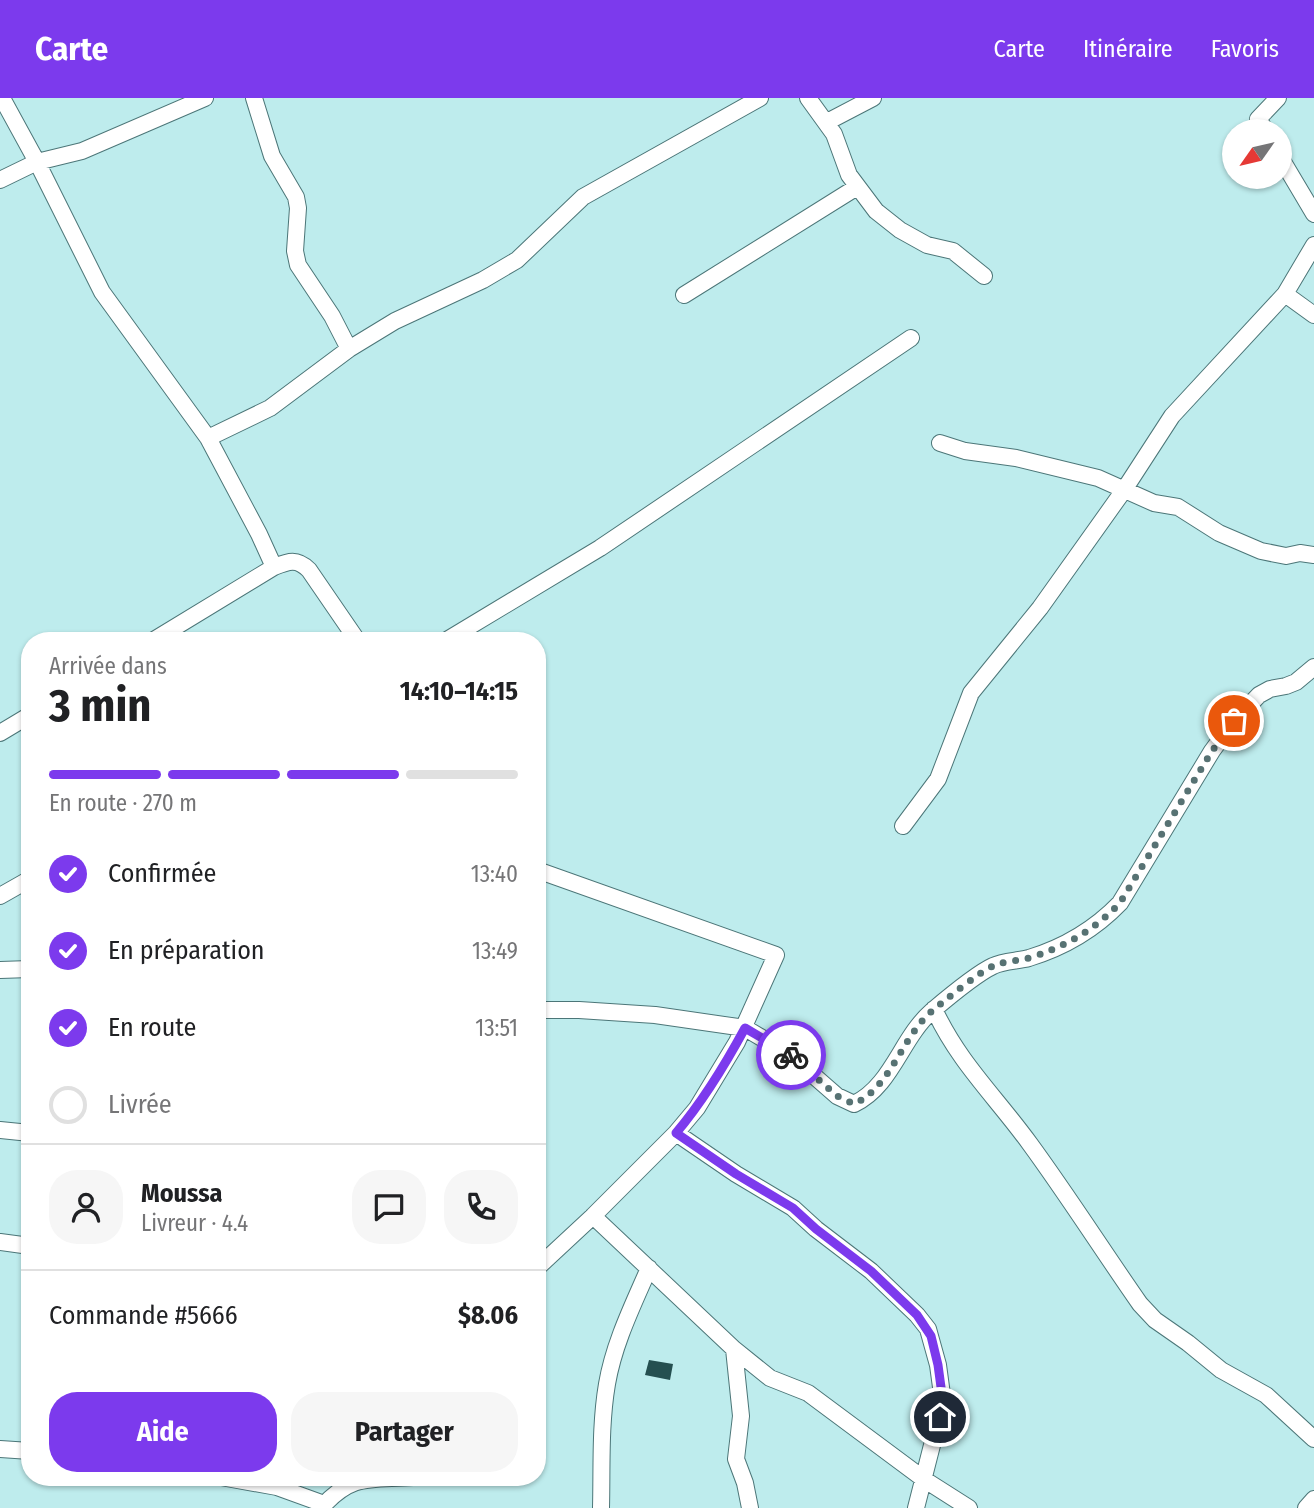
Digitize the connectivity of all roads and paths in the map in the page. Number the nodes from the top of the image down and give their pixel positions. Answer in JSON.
{"nodes":[{"id":1,"x":2,"y":98,"type":"edge"},
{"id":2,"x":205,"y":98,"type":"edge"},
{"id":3,"x":254,"y":98,"type":"edge"},
{"id":4,"x":760,"y":98,"type":"edge"},
{"id":5,"x":808,"y":98,"type":"edge"},
{"id":6,"x":873,"y":98,"type":"edge"},
{"id":7,"x":1278,"y":98,"type":"edge"},
{"id":8,"x":1258,"y":119,"type":"edge"},
{"id":9,"x":827,"y":122,"type":"junction"},
{"id":10,"x":37,"y":163,"type":"junction"},
{"id":11,"x":1292,"y":177,"type":"edge"},
{"id":12,"x":0,"y":180,"type":"edge"},
{"id":13,"x":857,"y":187,"type":"junction"},
{"id":14,"x":1314,"y":214,"type":"edge"},
{"id":15,"x":1314,"y":246,"type":"edge"},
{"id":16,"x":984,"y":276,"type":"dead end"},
{"id":17,"x":1285,"y":294,"type":"junction"},
{"id":18,"x":684,"y":295,"type":"dead end"},
{"id":19,"x":1314,"y":315,"type":"edge"},
{"id":20,"x":911,"y":338,"type":"dead end"},
{"id":21,"x":349,"y":349,"type":"junction"},
{"id":22,"x":208,"y":438,"type":"junction"},
{"id":23,"x":940,"y":443,"type":"dead end"},
{"id":24,"x":1124,"y":490,"type":"junction"},
{"id":25,"x":1314,"y":555,"type":"edge"},
{"id":26,"x":274,"y":568,"type":"junction"},
{"id":27,"x":167,"y":632,"type":"edge"},
{"id":28,"x":352,"y":632,"type":"edge"},
{"id":29,"x":460,"y":632,"type":"edge"},
{"id":30,"x":1314,"y":667,"type":"edge"},
{"id":31,"x":21,"y":720,"type":"edge"},
{"id":32,"x":0,"y":733,"type":"edge"},
{"id":33,"x":904,"y":826,"type":"dead end"},
{"id":34,"x":546,"y":873,"type":"edge"},
{"id":35,"x":21,"y":884,"type":"edge"},
{"id":36,"x":0,"y":896,"type":"edge"},
{"id":37,"x":0,"y":970,"type":"edge"},
{"id":38,"x":21,"y":970,"type":"edge"},
{"id":39,"x":934,"y":1009,"type":"junction"},
{"id":40,"x":546,"y":1010,"type":"edge"},
{"id":41,"x":745,"y":1028,"type":"junction"},
{"id":42,"x":0,"y":1130,"type":"edge"},
{"id":43,"x":21,"y":1132,"type":"edge"},
{"id":44,"x":676,"y":1133,"type":"junction"},
{"id":45,"x":593,"y":1216,"type":"junction"},
{"id":46,"x":0,"y":1242,"type":"edge"},
{"id":47,"x":21,"y":1245,"type":"edge"},
{"id":48,"x":546,"y":1260,"type":"edge"},
{"id":49,"x":649,"y":1268,"type":"junction"},
{"id":50,"x":734,"y":1349,"type":"junction"},
{"id":51,"x":1314,"y":1439,"type":"edge"},
{"id":52,"x":0,"y":1449,"type":"edge"},
{"id":53,"x":21,"y":1450,"type":"edge"},
{"id":54,"x":925,"y":1480,"type":"junction"},
{"id":55,"x":272,"y":1486,"type":"edge"},
{"id":56,"x":344,"y":1486,"type":"edge"},
{"id":57,"x":1314,"y":1499,"type":"edge"},
{"id":58,"x":322,"y":1506,"type":"edge"},
{"id":59,"x":601,"y":1508,"type":"edge"},
{"id":60,"x":750,"y":1508,"type":"edge"},
{"id":61,"x":916,"y":1508,"type":"edge"},
{"id":62,"x":969,"y":1508,"type":"edge"},
{"id":63,"x":1306,"y":1508,"type":"edge"}],
"edges":[{"from":1,"to":10,"type":"street"},
{"from":2,"to":10,"type":"street"},
{"from":3,"to":21,"type":"street"},
{"from":4,"to":21,"type":"street"},
{"from":5,"to":9,"type":"street"},
{"from":6,"to":9,"type":"street"},
{"from":7,"to":8,"type":"street"},
{"from":9,"to":13,"type":"street"},
{"from":10,"to":12,"type":"street"},
{"from":10,"to":22,"type":"street"},
{"from":11,"to":14,"type":"street"},
{"from":13,"to":16,"type":"street"},
{"from":13,"to":18,"type":"street"},
{"from":15,"to":17,"type":"street"},
{"from":17,"to":19,"type":"street"},
{"from":17,"to":24,"type":"street"},
{"from":20,"to":29,"type":"street"},
{"from":21,"to":22,"type":"street"},
{"from":22,"to":26,"type":"street"},
{"from":23,"to":24,"type":"street"},
{"from":24,"to":25,"type":"street"},
{"from":24,"to":33,"type":"street"},
{"from":26,"to":27,"type":"street"},
{"from":26,"to":28,"type":"street"},
{"from":30,"to":39,"type":"street"},
{"from":31,"to":32,"type":"street"},
{"from":34,"to":41,"type":"street"},
{"from":35,"to":36,"type":"street"},
{"from":37,"to":38,"type":"street"},
{"from":39,"to":41,"type":"street"},
{"from":39,"to":51,"type":"street"},
{"from":40,"to":41,"type":"street"},
{"from":41,"to":44,"type":"street"},
{"from":42,"to":43,"type":"street"},
{"from":44,"to":45,"type":"street"},
{"from":44,"to":54,"type":"street"},
{"from":45,"to":48,"type":"street"},
{"from":45,"to":49,"type":"street"},
{"from":46,"to":47,"type":"street"},
{"from":49,"to":50,"type":"street"},
{"from":49,"to":59,"type":"street"},
{"from":50,"to":54,"type":"street"},
{"from":50,"to":60,"type":"street"},
{"from":52,"to":53,"type":"street"},
{"from":54,"to":61,"type":"street"},
{"from":54,"to":62,"type":"street"},
{"from":55,"to":58,"type":"street"},
{"from":56,"to":58,"type":"street"},
{"from":57,"to":63,"type":"street"}]}
